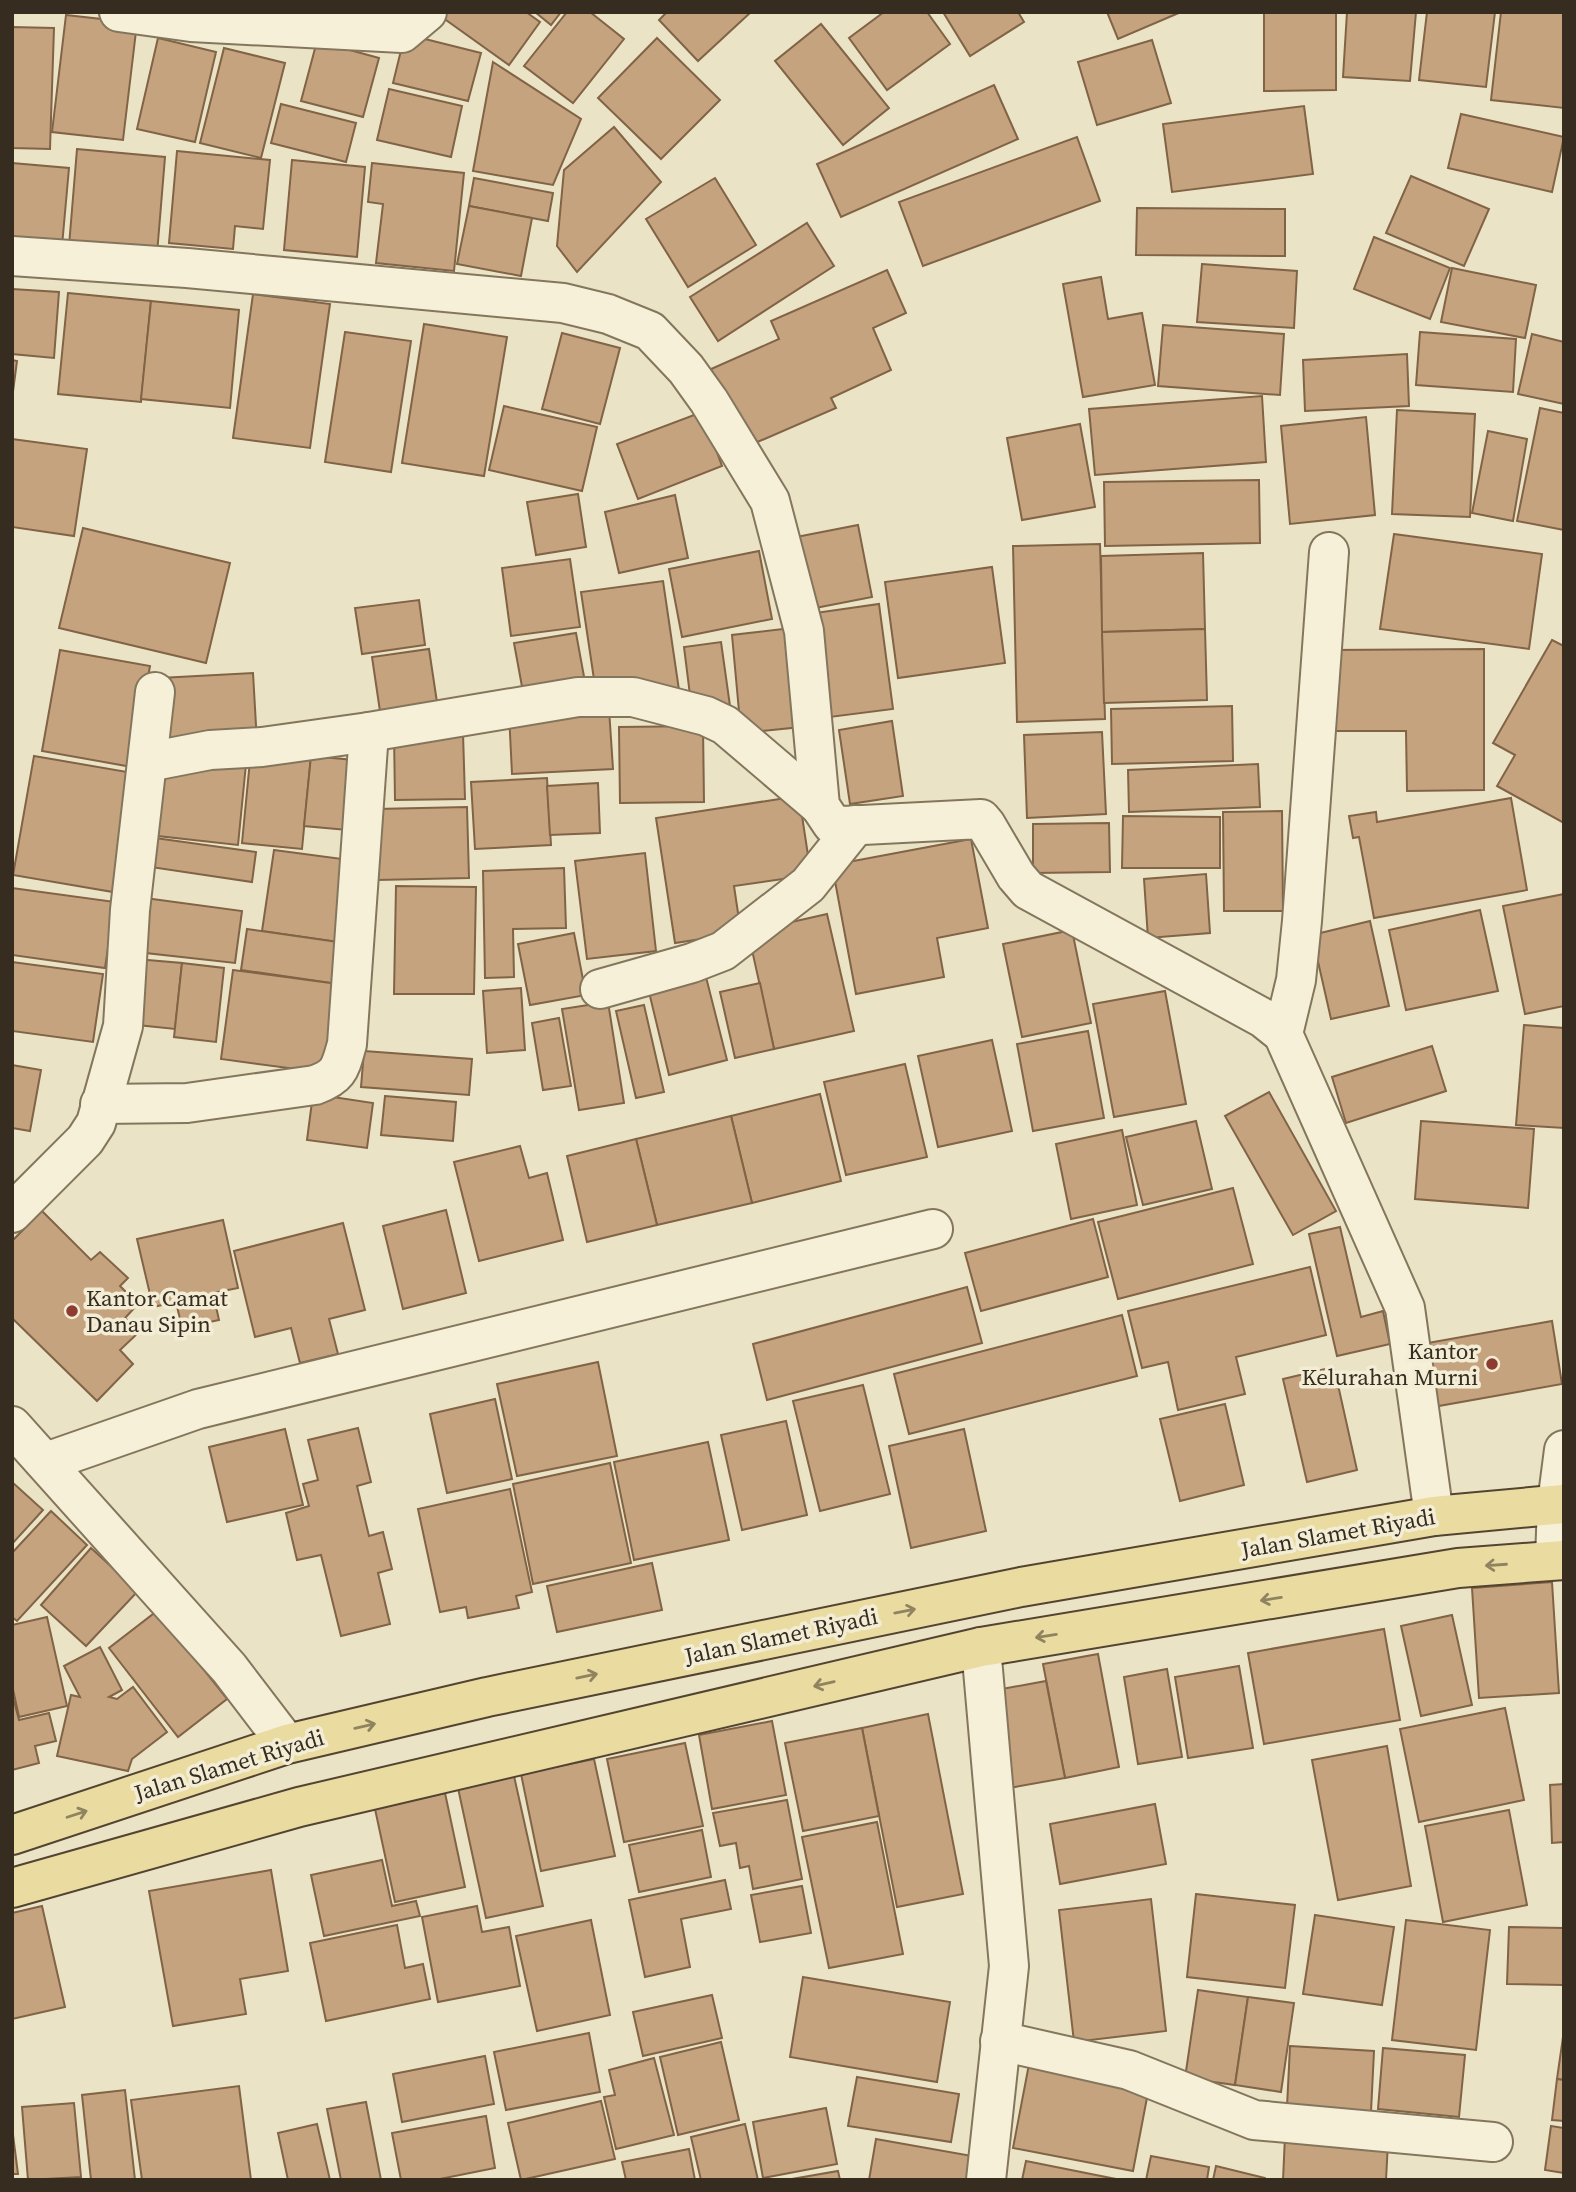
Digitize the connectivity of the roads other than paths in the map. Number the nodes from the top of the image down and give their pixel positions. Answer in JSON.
{"nodes":[{"id":1,"x":119,"y":12,"type":"edge"},
{"id":2,"x":427,"y":12,"type":"edge"},
{"id":3,"x":12,"y":256,"type":"edge"},
{"id":4,"x":1329,"y":552,"type":"dead end"},
{"id":5,"x":155,"y":692,"type":"dead end"},
{"id":6,"x":369,"y":732,"type":"junction"},
{"id":7,"x":148,"y":762,"type":"junction"},
{"id":8,"x":820,"y":806,"type":"junction"},
{"id":9,"x":856,"y":825,"type":"junction"},
{"id":10,"x":600,"y":989,"type":"dead end"},
{"id":11,"x":1283,"y":1034,"type":"junction"},
{"id":12,"x":100,"y":1104,"type":"junction"},
{"id":13,"x":12,"y":1213,"type":"edge"},
{"id":14,"x":933,"y":1229,"type":"dead end"},
{"id":15,"x":12,"y":1426,"type":"edge"},
{"id":16,"x":1564,"y":1450,"type":"edge"},
{"id":17,"x":46,"y":1462,"type":"junction"},
{"id":18,"x":1560,"y":1504,"type":"edge"},
{"id":19,"x":1434,"y":1516,"type":"junction"},
{"id":20,"x":1560,"y":1560,"type":"edge"},
{"id":21,"x":750,"y":1642,"type":"junction"},
{"id":22,"x":981,"y":1647,"type":"junction"},
{"id":23,"x":763,"y":1699,"type":"junction"},
{"id":24,"x":287,"y":1744,"type":"junction"},
{"id":25,"x":12,"y":1835,"type":"edge"},
{"id":26,"x":12,"y":1888,"type":"edge"},
{"id":27,"x":1000,"y":2041,"type":"junction"},
{"id":28,"x":1493,"y":2141,"type":"dead end"},
{"id":29,"x":986,"y":2180,"type":"edge"}],
"edges":[{"from":1,"to":2,"type":"street"},
{"from":3,"to":8,"type":"street"},
{"from":4,"to":11,"type":"street"},
{"from":5,"to":7,"type":"street"},
{"from":6,"to":7,"type":"street"},
{"from":6,"to":8,"type":"street"},
{"from":6,"to":12,"type":"street"},
{"from":7,"to":12,"type":"street"},
{"from":8,"to":9,"type":"street"},
{"from":9,"to":10,"type":"street"},
{"from":9,"to":11,"type":"street"},
{"from":11,"to":19,"type":"street"},
{"from":12,"to":13,"type":"street"},
{"from":14,"to":17,"type":"street"},
{"from":15,"to":17,"type":"street"},
{"from":16,"to":18,"type":"street"},
{"from":17,"to":24,"type":"street"},
{"from":18,"to":19,"type":"main road","name":"Jalan Slamet Riyadi"},
{"from":18,"to":20,"type":"street"},
{"from":21,"to":19,"type":"main road","name":"Jalan Slamet Riyadi","one_way":true},
{"from":20,"to":22,"type":"main road","one_way":true},
{"from":21,"to":23,"type":"main road"},
{"from":24,"to":21,"type":"main road","name":"Jalan Slamet Riyadi","one_way":true},
{"from":22,"to":23,"type":"main road","one_way":true},
{"from":22,"to":27,"type":"street"},
{"from":23,"to":26,"type":"main road"},
{"from":25,"to":24,"type":"main road","name":"Jalan Slamet Riyadi","one_way":true},
{"from":27,"to":28,"type":"street"},
{"from":27,"to":29,"type":"street"}]}
